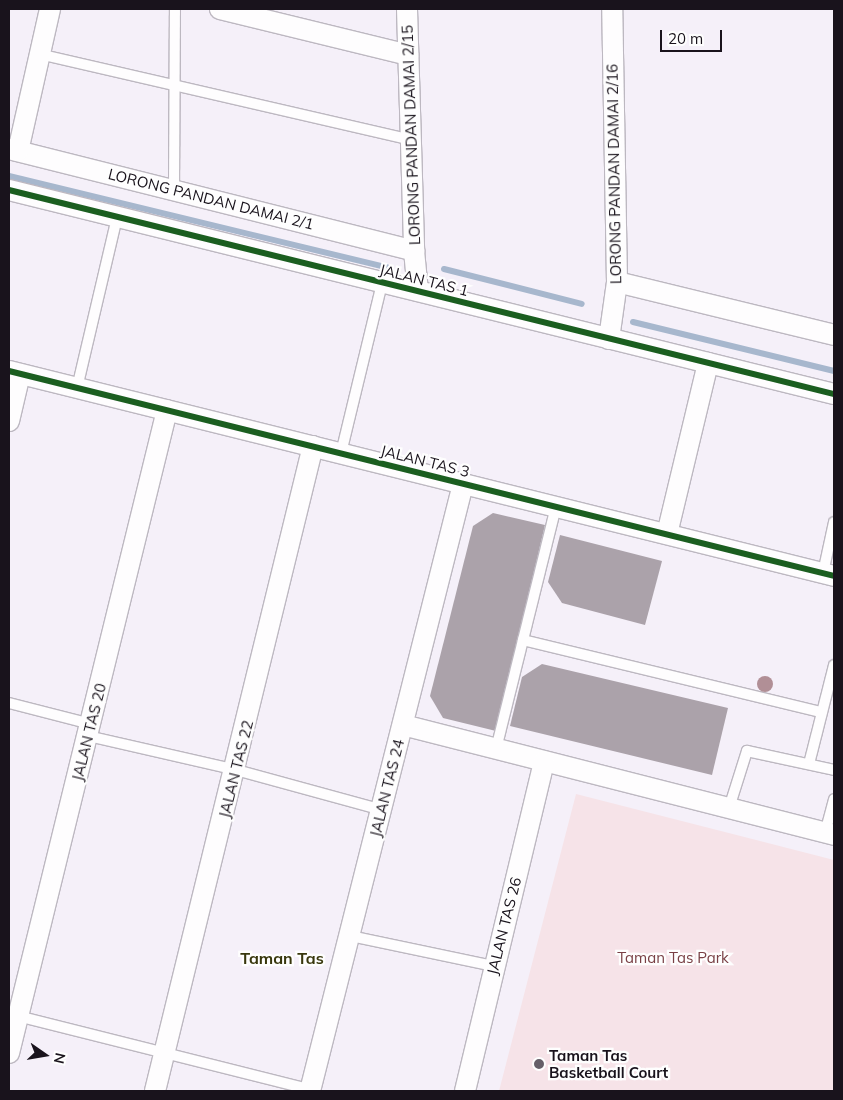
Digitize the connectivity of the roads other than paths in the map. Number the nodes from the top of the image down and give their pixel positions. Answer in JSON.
{"nodes":[{"id":1,"x":50,"y":9,"type":"edge"},
{"id":2,"x":175,"y":9,"type":"edge"},
{"id":3,"x":407,"y":9,"type":"edge"},
{"id":4,"x":612,"y":9,"type":"edge"},
{"id":5,"x":228,"y":10,"type":"edge"},
{"id":6,"x":39,"y":54,"type":"junction"},
{"id":7,"x":408,"y":54,"type":"junction"},
{"id":8,"x":176,"y":88,"type":"junction"},
{"id":9,"x":411,"y":140,"type":"junction"},
{"id":10,"x":13,"y":150,"type":"edge"},
{"id":11,"x":174,"y":189,"type":"junction"},
{"id":12,"x":9,"y":190,"type":"edge"},
{"id":13,"x":117,"y":217,"type":"junction"},
{"id":14,"x":414,"y":251,"type":"junction"},
{"id":15,"x":617,"y":282,"type":"junction"},
{"id":16,"x":382,"y":283,"type":"junction"},
{"id":17,"x":418,"y":291,"type":"junction"},
{"id":18,"x":834,"y":335,"type":"edge"},
{"id":19,"x":609,"y":339,"type":"junction"},
{"id":20,"x":708,"y":363,"type":"junction"},
{"id":21,"x":15,"y":372,"type":"edge"},
{"id":22,"x":77,"y":388,"type":"junction"},
{"id":23,"x":834,"y":394,"type":"edge"},
{"id":24,"x":167,"y":410,"type":"junction"},
{"id":25,"x":9,"y":421,"type":"edge"},
{"id":26,"x":313,"y":446,"type":"junction"},
{"id":27,"x":341,"y":453,"type":"junction"},
{"id":28,"x":463,"y":484,"type":"junction"},
{"id":29,"x":556,"y":507,"type":"junction"},
{"id":30,"x":834,"y":522,"type":"edge"},
{"id":31,"x":667,"y":534,"type":"junction"},
{"id":32,"x":828,"y":574,"type":"edge"},
{"id":33,"x":523,"y":640,"type":"junction"},
{"id":34,"x":834,"y":665,"type":"edge"},
{"id":35,"x":830,"y":696,"type":"edge"},
{"id":36,"x":9,"y":703,"type":"edge"},
{"id":37,"x":821,"y":712,"type":"junction"},
{"id":38,"x":403,"y":725,"type":"junction"},
{"id":39,"x":90,"y":730,"type":"junction"},
{"id":40,"x":496,"y":749,"type":"junction"},
{"id":41,"x":544,"y":761,"type":"junction"},
{"id":42,"x":809,"y":764,"type":"junction"},
{"id":43,"x":236,"y":770,"type":"junction"},
{"id":44,"x":834,"y":770,"type":"edge"},
{"id":45,"x":834,"y":799,"type":"edge"},
{"id":46,"x":729,"y":808,"type":"junction"},
{"id":47,"x":382,"y":810,"type":"junction"},
{"id":48,"x":830,"y":834,"type":"edge"},
{"id":49,"x":350,"y":936,"type":"junction"},
{"id":50,"x":494,"y":966,"type":"junction"},
{"id":51,"x":16,"y":1009,"type":"edge"},
{"id":52,"x":165,"y":1052,"type":"junction"},
{"id":53,"x":9,"y":1053,"type":"edge"},
{"id":54,"x":155,"y":1091,"type":"edge"},
{"id":55,"x":312,"y":1091,"type":"edge"},
{"id":56,"x":465,"y":1091,"type":"edge"}],
"edges":[{"from":1,"to":6,"type":"street"},
{"from":2,"to":8,"type":"lane"},
{"from":3,"to":7,"type":"street","name":"LORONG PANDAN DAMAI 2/15"},
{"from":4,"to":15,"type":"street","name":"LORONG PANDAN DAMAI 2/16"},
{"from":5,"to":7,"type":"street"},
{"from":6,"to":8,"type":"lane"},
{"from":6,"to":10,"type":"street"},
{"from":7,"to":9,"type":"street","name":"LORONG PANDAN DAMAI 2/15"},
{"from":8,"to":9,"type":"lane"},
{"from":8,"to":11,"type":"lane"},
{"from":9,"to":14,"type":"street","name":"LORONG PANDAN DAMAI 2/15"},
{"from":10,"to":11,"type":"street","name":"LORONG PANDAN DAMAI 2/1"},
{"from":11,"to":14,"type":"street","name":"LORONG PANDAN DAMAI 2/1"},
{"from":12,"to":13,"type":"street","name":"JALAN TAS 1"},
{"from":13,"to":16,"type":"street","name":"JALAN TAS 1"},
{"from":13,"to":22,"type":"lane"},
{"from":14,"to":17,"type":"street","name":"LORONG PANDAN DAMAI 2/15"},
{"from":15,"to":18,"type":"street"},
{"from":15,"to":19,"type":"street","name":"LORONG PANDAN DAMAI 2/16"},
{"from":16,"to":17,"type":"street","name":"JALAN TAS 1"},
{"from":16,"to":27,"type":"lane"},
{"from":17,"to":19,"type":"street","name":"JALAN TAS 1"},
{"from":19,"to":20,"type":"street","name":"JALAN TAS 1"},
{"from":20,"to":23,"type":"street","name":"JALAN TAS 1"},
{"from":20,"to":31,"type":"street"},
{"from":21,"to":22,"type":"street","name":"JALAN TAS 3"},
{"from":21,"to":25,"type":"street"},
{"from":22,"to":24,"type":"street","name":"JALAN TAS 3"},
{"from":24,"to":26,"type":"street","name":"JALAN TAS 3"},
{"from":24,"to":39,"type":"street","name":"JALAN TAS 20"},
{"from":26,"to":27,"type":"street","name":"JALAN TAS 3"},
{"from":26,"to":43,"type":"street","name":"JALAN TAS 22"},
{"from":27,"to":28,"type":"street","name":"JALAN TAS 3"},
{"from":28,"to":29,"type":"street","name":"JALAN TAS 3"},
{"from":28,"to":38,"type":"street","name":"JALAN TAS 24"},
{"from":29,"to":31,"type":"street","name":"JALAN TAS 3"},
{"from":29,"to":33,"type":"lane"},
{"from":30,"to":32,"type":"lane"},
{"from":31,"to":32,"type":"street","name":"JALAN TAS 3"},
{"from":33,"to":37,"type":"lane"},
{"from":33,"to":40,"type":"lane"},
{"from":34,"to":35,"type":"lane"},
{"from":35,"to":37,"type":"lane"},
{"from":36,"to":39,"type":"lane"},
{"from":37,"to":42,"type":"lane"},
{"from":38,"to":40,"type":"street"},
{"from":38,"to":47,"type":"street","name":"JALAN TAS 24"},
{"from":39,"to":43,"type":"lane"},
{"from":39,"to":51,"type":"street","name":"JALAN TAS 20"},
{"from":40,"to":41,"type":"street"},
{"from":41,"to":46,"type":"street"},
{"from":41,"to":50,"type":"street","name":"JALAN TAS 26"},
{"from":42,"to":44,"type":"lane"},
{"from":42,"to":46,"type":"lane"},
{"from":43,"to":47,"type":"lane"},
{"from":43,"to":52,"type":"street","name":"JALAN TAS 22"},
{"from":45,"to":48,"type":"lane"},
{"from":46,"to":48,"type":"street"},
{"from":47,"to":49,"type":"street","name":"JALAN TAS 24"},
{"from":49,"to":50,"type":"lane"},
{"from":49,"to":55,"type":"street","name":"JALAN TAS 24"},
{"from":50,"to":56,"type":"street","name":"JALAN TAS 26"},
{"from":51,"to":52,"type":"lane"},
{"from":51,"to":53,"type":"street","name":"JALAN TAS 20"},
{"from":52,"to":54,"type":"street","name":"JALAN TAS 22"},
{"from":52,"to":55,"type":"lane"}]}
